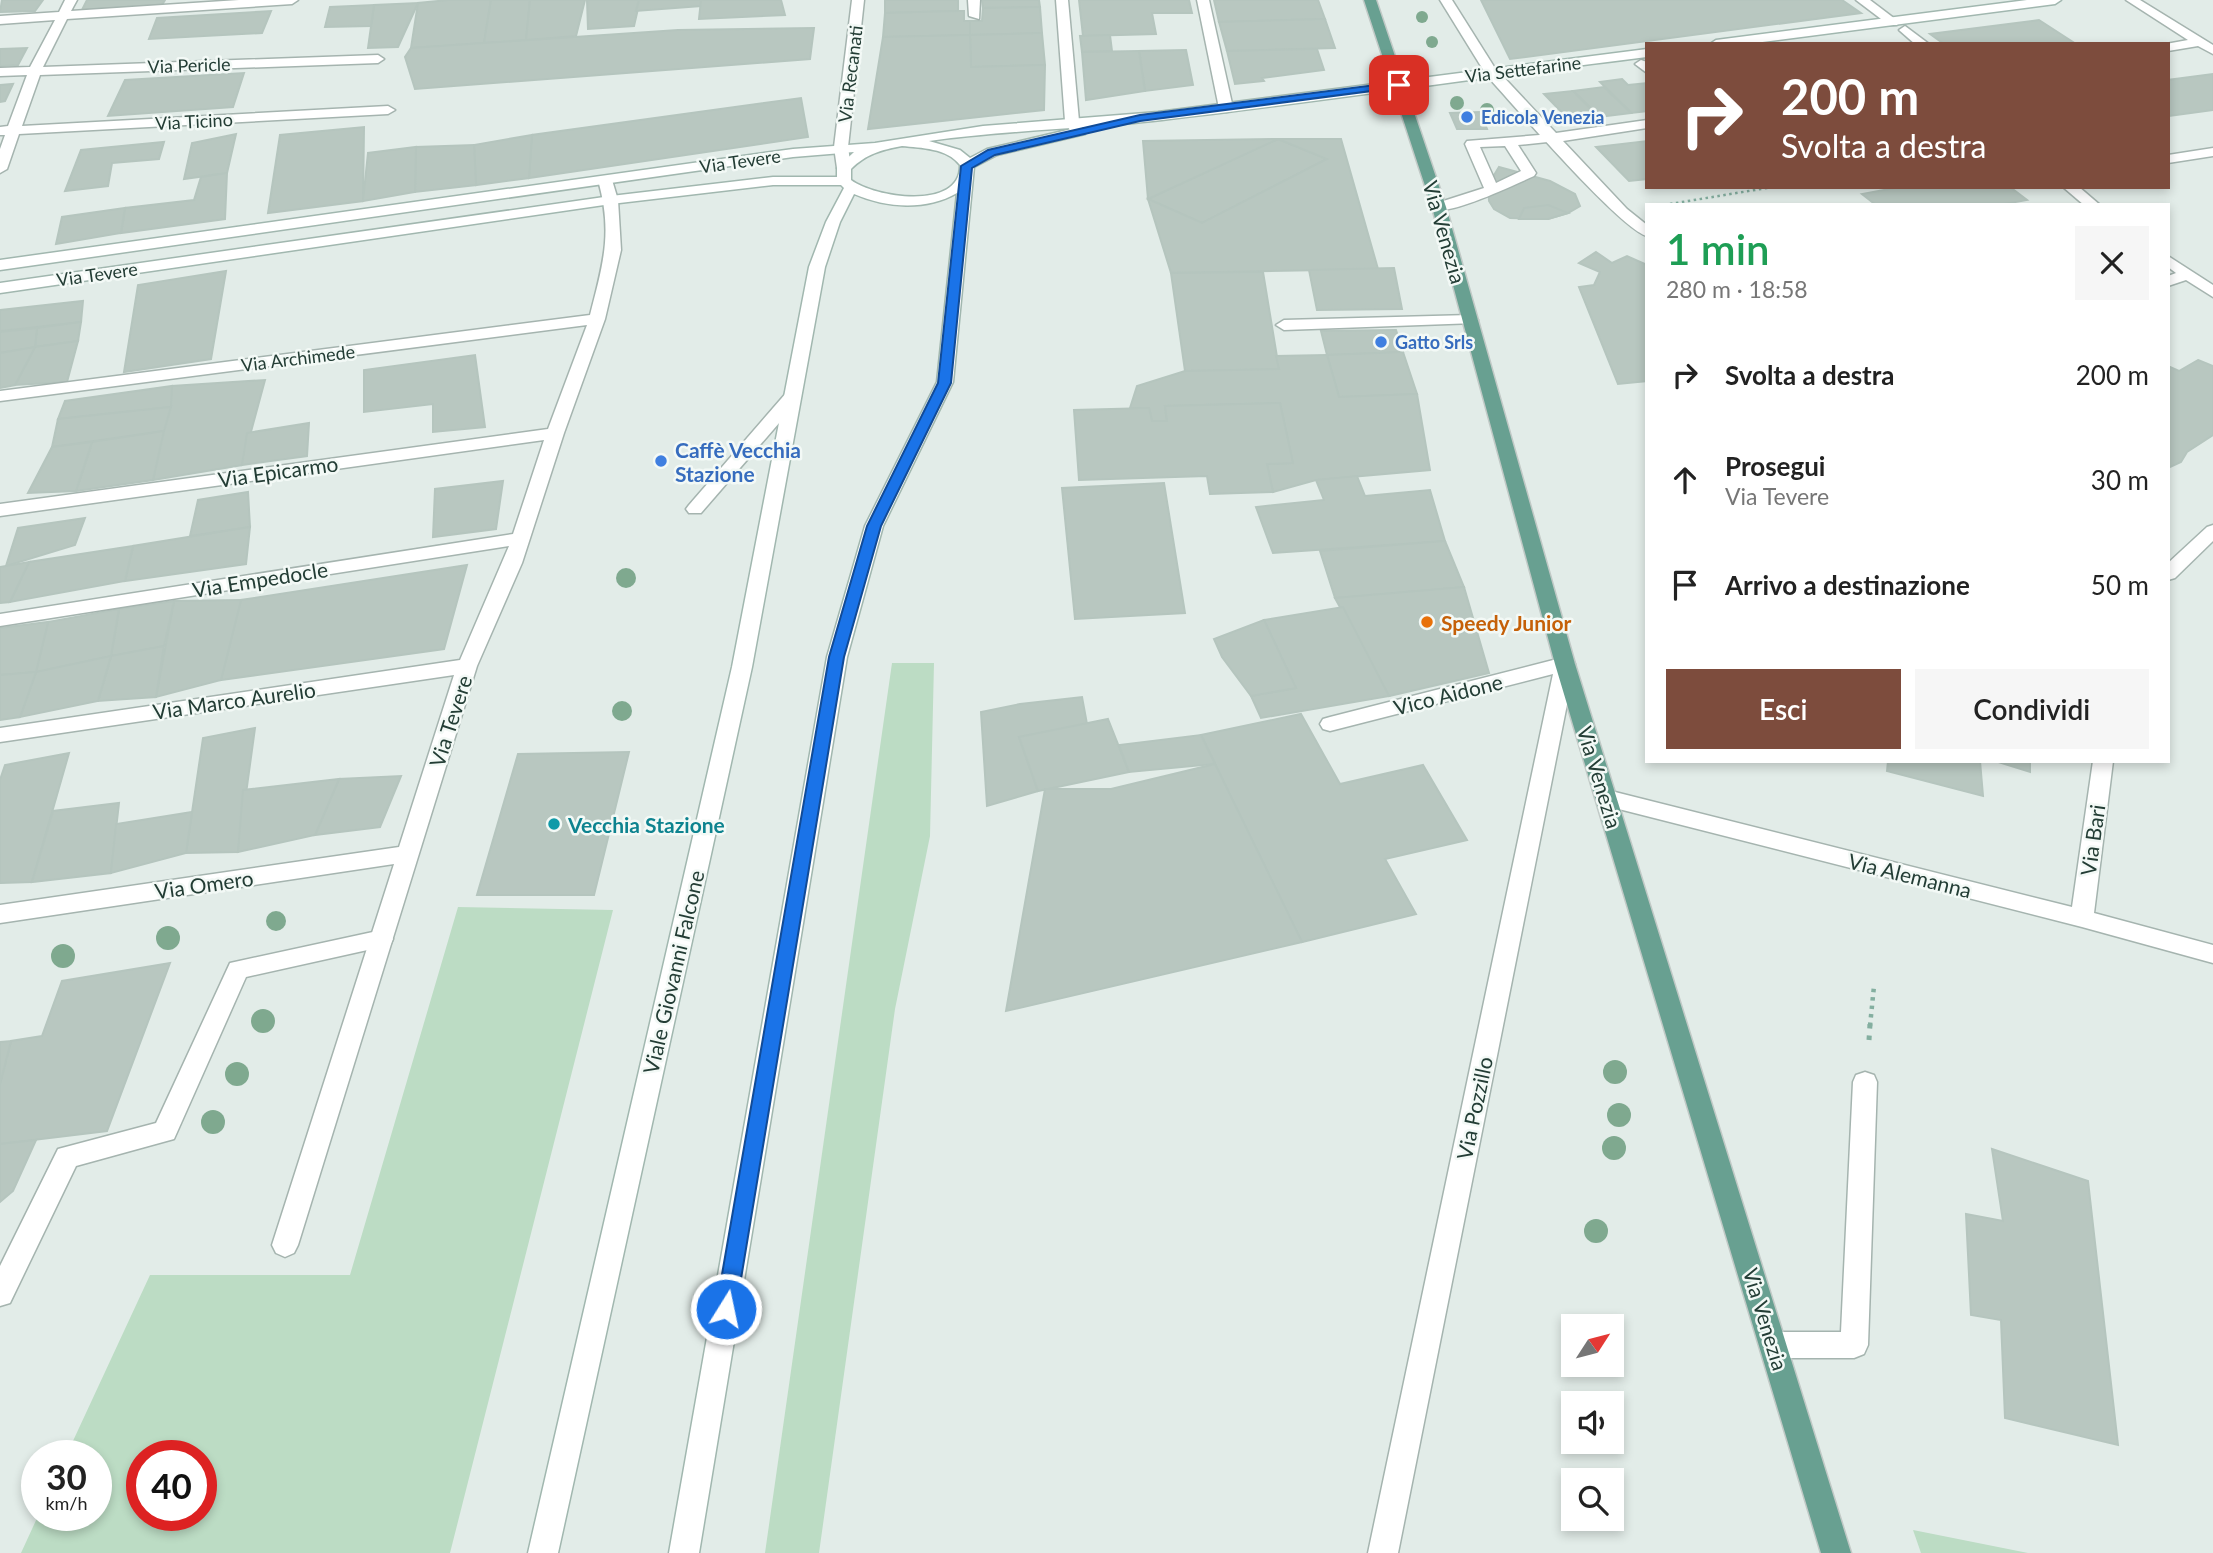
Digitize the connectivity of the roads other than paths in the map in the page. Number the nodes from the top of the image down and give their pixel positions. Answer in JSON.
{"nodes":[{"id":1,"x":71,"y":0,"type":"edge"},
{"id":2,"x":292,"y":0,"type":"edge"},
{"id":3,"x":858,"y":0,"type":"edge"},
{"id":4,"x":974,"y":0,"type":"edge"},
{"id":5,"x":1062,"y":0,"type":"edge"},
{"id":6,"x":1203,"y":0,"type":"edge"},
{"id":7,"x":1370,"y":0,"type":"edge"},
{"id":8,"x":1446,"y":0,"type":"edge"},
{"id":9,"x":1862,"y":0,"type":"edge"},
{"id":10,"x":2055,"y":0,"type":"edge"},
{"id":11,"x":2133,"y":0,"type":"edge"},
{"id":12,"x":261,"y":1,"type":"edge"},
{"id":13,"x":975,"y":16,"type":"dead end"},
{"id":14,"x":62,"y":18,"type":"junction"},
{"id":15,"x":0,"y":20,"type":"edge"},
{"id":16,"x":1894,"y":22,"type":"junction"},
{"id":17,"x":1905,"y":30,"type":"dead end"},
{"id":18,"x":1732,"y":42,"type":"edge"},
{"id":19,"x":1920,"y":42,"type":"edge"},
{"id":20,"x":2200,"y":42,"type":"junction"},
{"id":21,"x":2170,"y":47,"type":"edge"},
{"id":22,"x":2213,"y":50,"type":"edge"},
{"id":23,"x":378,"y":59,"type":"dead end"},
{"id":24,"x":1645,"y":62,"type":"edge"},
{"id":25,"x":35,"y":71,"type":"junction"},
{"id":26,"x":0,"y":72,"type":"edge"},
{"id":27,"x":1492,"y":73,"type":"junction"},
{"id":28,"x":1399,"y":85,"type":"junction"},
{"id":29,"x":1226,"y":108,"type":"junction"},
{"id":30,"x":388,"y":110,"type":"dead end"},
{"id":31,"x":1645,"y":124,"type":"edge"},
{"id":32,"x":1075,"y":126,"type":"junction"},
{"id":33,"x":6,"y":131,"type":"edge"},
{"id":34,"x":1552,"y":138,"type":"junction"},
{"id":35,"x":1509,"y":141,"type":"junction"},
{"id":36,"x":903,"y":142,"type":"junction"},
{"id":37,"x":876,"y":146,"type":"junction"},
{"id":38,"x":841,"y":147,"type":"junction"},
{"id":39,"x":2213,"y":152,"type":"edge"},
{"id":40,"x":2170,"y":159,"type":"edge"},
{"id":41,"x":0,"y":169,"type":"edge"},
{"id":42,"x":966,"y":171,"type":"junction"},
{"id":43,"x":846,"y":179,"type":"junction"},
{"id":44,"x":605,"y":180,"type":"junction"},
{"id":45,"x":2073,"y":189,"type":"edge"},
{"id":46,"x":1492,"y":190,"type":"junction"},
{"id":47,"x":611,"y":200,"type":"junction"},
{"id":48,"x":2090,"y":203,"type":"edge"},
{"id":49,"x":1438,"y":207,"type":"junction"},
{"id":50,"x":1645,"y":230,"type":"edge"},
{"id":51,"x":2170,"y":261,"type":"edge"},
{"id":52,"x":0,"y":265,"type":"edge"},
{"id":53,"x":2188,"y":274,"type":"junction"},
{"id":54,"x":2170,"y":280,"type":"edge"},
{"id":55,"x":0,"y":289,"type":"edge"},
{"id":56,"x":2213,"y":292,"type":"edge"},
{"id":57,"x":597,"y":319,"type":"junction"},
{"id":58,"x":1470,"y":320,"type":"junction"},
{"id":59,"x":1284,"y":325,"type":"dead end"},
{"id":60,"x":0,"y":396,"type":"edge"},
{"id":61,"x":793,"y":396,"type":"junction"},
{"id":62,"x":555,"y":433,"type":"junction"},
{"id":63,"x":695,"y":509,"type":"dead end"},
{"id":64,"x":0,"y":510,"type":"edge"},
{"id":65,"x":2213,"y":531,"type":"edge"},
{"id":66,"x":520,"y":539,"type":"junction"},
{"id":67,"x":2170,"y":572,"type":"edge"},
{"id":68,"x":0,"y":620,"type":"edge"},
{"id":69,"x":1565,"y":664,"type":"junction"},
{"id":70,"x":467,"y":666,"type":"junction"},
{"id":71,"x":1330,"y":724,"type":"dead end"},
{"id":72,"x":0,"y":735,"type":"edge"},
{"id":73,"x":2103,"y":763,"type":"edge"},
{"id":74,"x":1606,"y":799,"type":"junction"},
{"id":75,"x":408,"y":854,"type":"junction"},
{"id":76,"x":0,"y":914,"type":"edge"},
{"id":77,"x":2082,"y":918,"type":"junction"},
{"id":78,"x":382,"y":940,"type":"junction"},
{"id":79,"x":2213,"y":954,"type":"edge"},
{"id":80,"x":1865,"y":1082,"type":"road end"},
{"id":81,"x":285,"y":1245,"type":"dead end"},
{"id":82,"x":0,"y":1294,"type":"edge"},
{"id":83,"x":1774,"y":1345,"type":"junction"},
{"id":84,"x":543,"y":1553,"type":"edge"},
{"id":85,"x":684,"y":1553,"type":"edge"},
{"id":86,"x":1383,"y":1553,"type":"edge"},
{"id":87,"x":1836,"y":1553,"type":"edge"}],
"edges":[{"from":1,"to":14,"type":"street"},
{"from":2,"to":12,"type":"street"},
{"from":3,"to":38,"type":"street","name":"Via Recanati"},
{"from":4,"to":13,"type":"street"},
{"from":5,"to":32,"type":"street"},
{"from":6,"to":29,"type":"street"},
{"from":7,"to":28,"type":"main road","name":"Via Venezia"},
{"from":8,"to":27,"type":"street"},
{"from":9,"to":16,"type":"street"},
{"from":10,"to":16,"type":"street"},
{"from":11,"to":20,"type":"street"},
{"from":12,"to":14,"type":"street"},
{"from":14,"to":15,"type":"street"},
{"from":14,"to":25,"type":"street"},
{"from":16,"to":18,"type":"street"},
{"from":17,"to":19,"type":"street"},
{"from":20,"to":21,"type":"street"},
{"from":20,"to":22,"type":"street"},
{"from":23,"to":25,"type":"street","name":"Via Pericle"},
{"from":24,"to":27,"type":"street","name":"Via Settefarine"},
{"from":25,"to":26,"type":"street","name":"Via Pericle"},
{"from":25,"to":33,"type":"street"},
{"from":27,"to":28,"type":"street","name":"Via Settefarine"},
{"from":27,"to":34,"type":"street"},
{"from":28,"to":29,"type":"street"},
{"from":28,"to":49,"type":"main road","name":"Via Venezia"},
{"from":29,"to":32,"type":"street"},
{"from":30,"to":33,"type":"street","name":"Via Ticino"},
{"from":31,"to":34,"type":"street"},
{"from":32,"to":36,"type":"street"},
{"from":32,"to":42,"type":"street","name":"Via Tevere"},
{"from":33,"to":41,"type":"street"},
{"from":34,"to":35,"type":"street"},
{"from":34,"to":50,"type":"street"},
{"from":35,"to":46,"type":"street"},
{"from":35,"to":46,"type":"street"},
{"from":36,"to":37,"type":"street","name":"Via Tevere"},
{"from":36,"to":42,"type":"street"},
{"from":37,"to":38,"type":"street","name":"Via Tevere"},
{"from":37,"to":43,"type":"street"},
{"from":38,"to":43,"type":"street","name":"Via Recanati"},
{"from":38,"to":44,"type":"street","name":"Via Tevere"},
{"from":39,"to":40,"type":"street"},
{"from":42,"to":43,"type":"street","name":"Via Tevere"},
{"from":42,"to":85,"type":"street"},
{"from":43,"to":47,"type":"street","name":"Via Tevere"},
{"from":43,"to":61,"type":"street","name":"Viale Giovanni Falcone"},
{"from":44,"to":47,"type":"street","name":"Via Tevere"},
{"from":44,"to":52,"type":"street","name":"Via Tevere"},
{"from":45,"to":48,"type":"street"},
{"from":46,"to":49,"type":"street"},
{"from":47,"to":55,"type":"street","name":"Via Tevere"},
{"from":47,"to":57,"type":"street","name":"Via Tevere"},
{"from":49,"to":58,"type":"main road","name":"Via Venezia"},
{"from":51,"to":53,"type":"street"},
{"from":53,"to":54,"type":"street"},
{"from":53,"to":56,"type":"street"},
{"from":57,"to":60,"type":"street","name":"Via Archimede"},
{"from":57,"to":62,"type":"street","name":"Via Tevere"},
{"from":58,"to":59,"type":"street"},
{"from":58,"to":69,"type":"main road","name":"Via Venezia"},
{"from":61,"to":63,"type":"street"},
{"from":61,"to":84,"type":"street","name":"Viale Giovanni Falcone"},
{"from":62,"to":64,"type":"street","name":"Via Epicarmo"},
{"from":62,"to":66,"type":"street","name":"Via Tevere"},
{"from":65,"to":67,"type":"street"},
{"from":66,"to":68,"type":"street","name":"Via Empedocle"},
{"from":66,"to":70,"type":"street","name":"Via Tevere"},
{"from":69,"to":71,"type":"street","name":"Vico Aidone"},
{"from":69,"to":74,"type":"main road","name":"Via Venezia"},
{"from":69,"to":86,"type":"street","name":"Via Pozzillo"},
{"from":70,"to":72,"type":"street","name":"Via Marco Aurelio"},
{"from":70,"to":75,"type":"street","name":"Via Tevere"},
{"from":73,"to":77,"type":"street","name":"Via Bari"},
{"from":74,"to":77,"type":"street","name":"Via Alemanna"},
{"from":74,"to":83,"type":"main road","name":"Via Venezia"},
{"from":75,"to":76,"type":"street","name":"Via Omero"},
{"from":75,"to":78,"type":"street","name":"Via Tevere"},
{"from":77,"to":79,"type":"street","name":"Via Alemanna"},
{"from":78,"to":81,"type":"street","name":"Via Tevere"},
{"from":78,"to":82,"type":"street"},
{"from":80,"to":83,"type":"street"},
{"from":83,"to":87,"type":"main road","name":"Via Venezia"}]}
